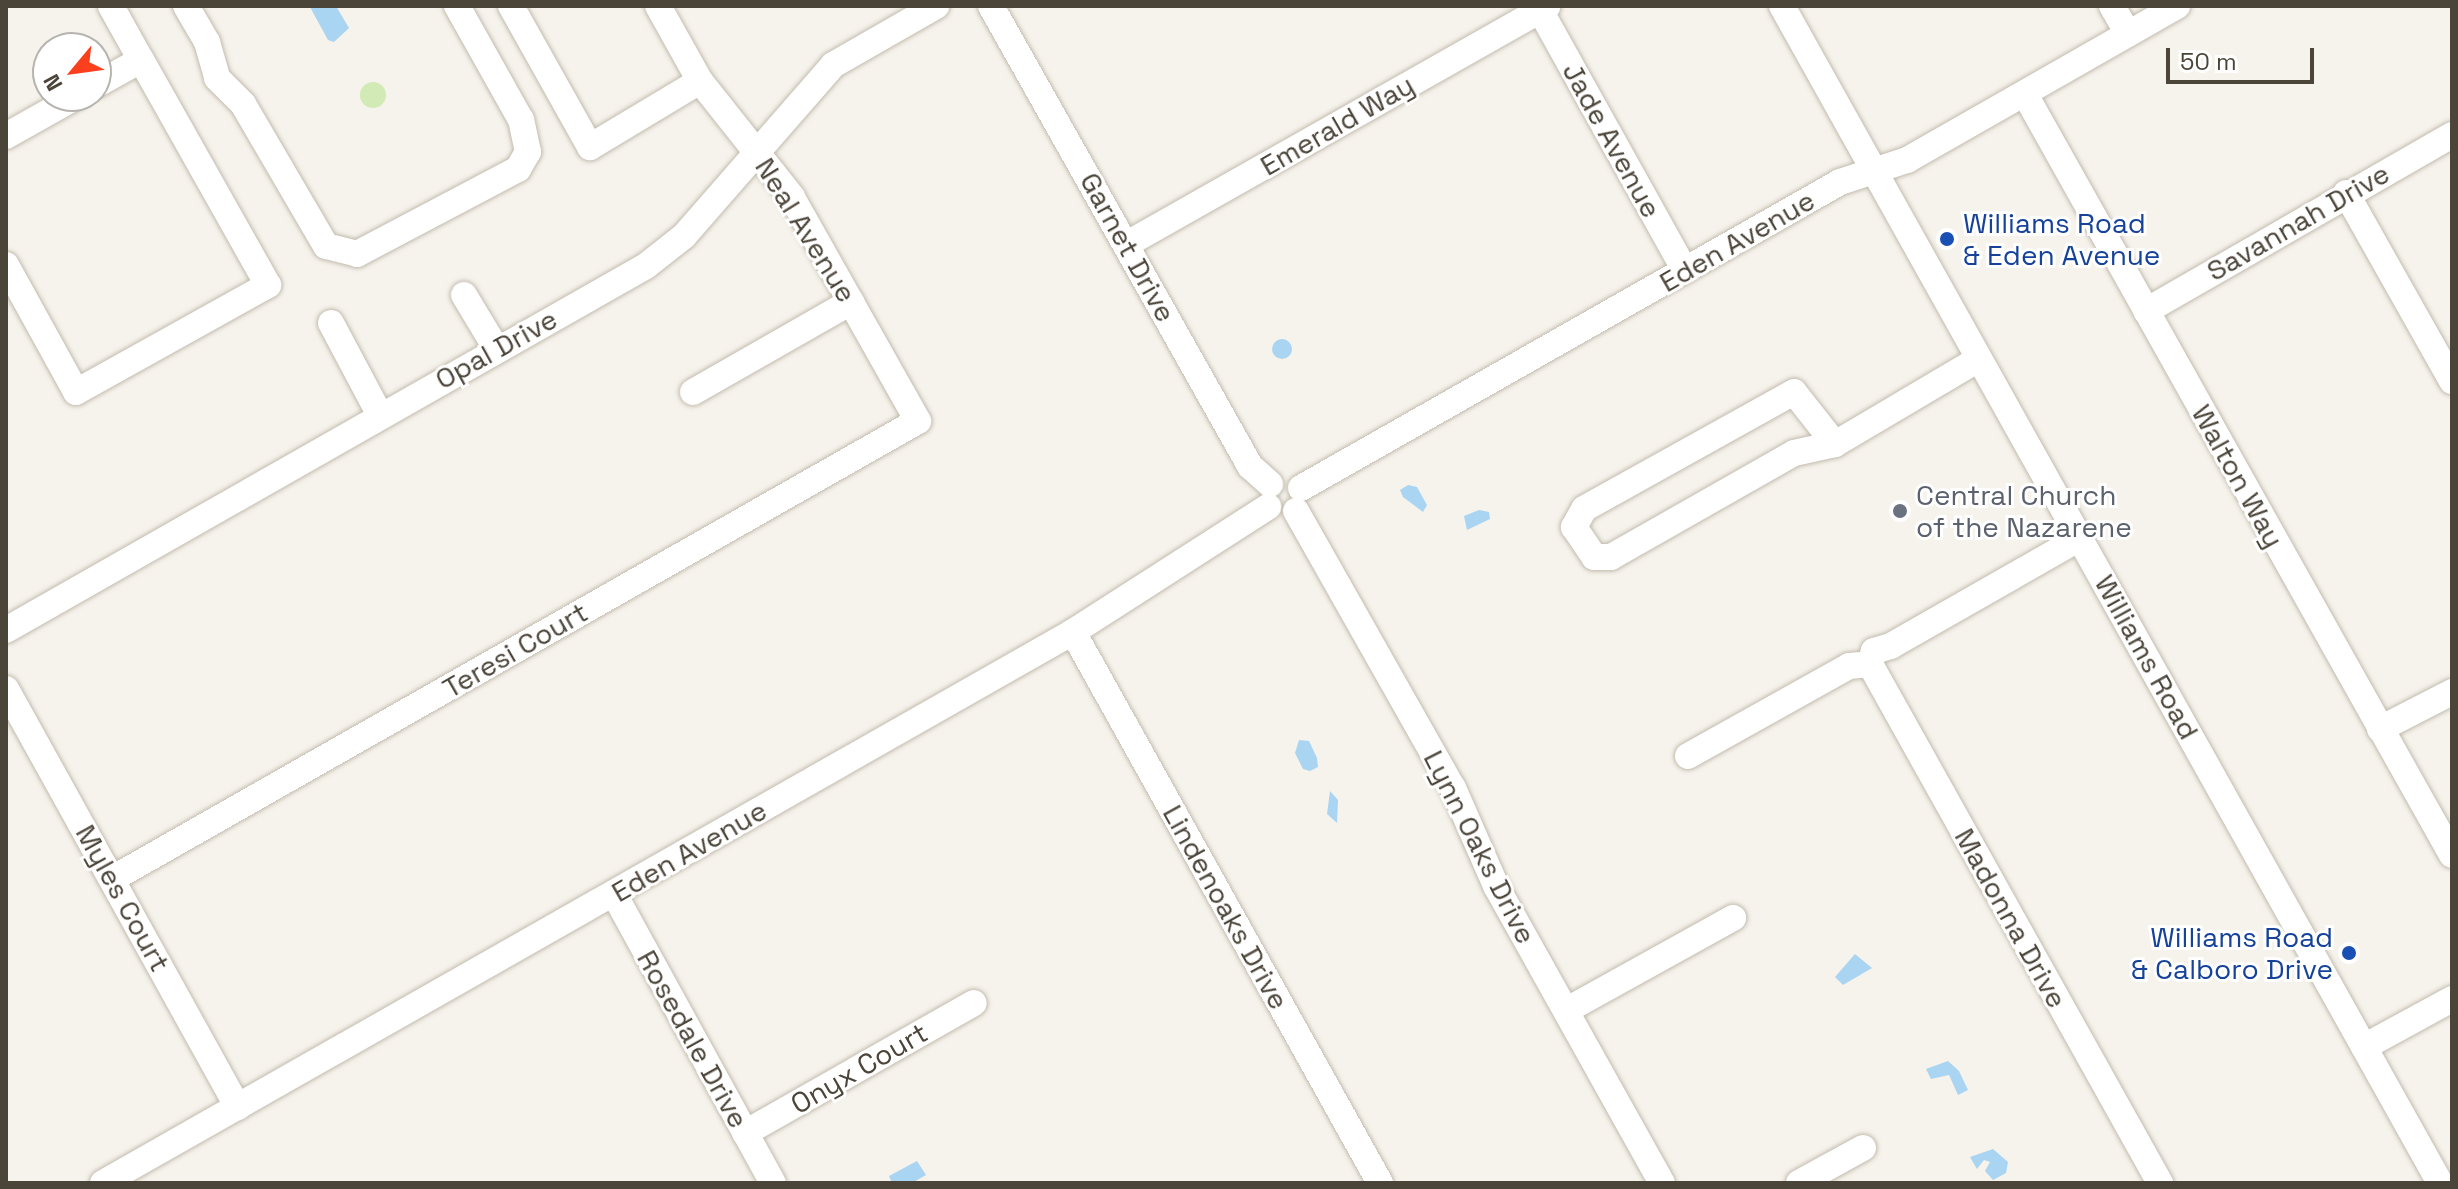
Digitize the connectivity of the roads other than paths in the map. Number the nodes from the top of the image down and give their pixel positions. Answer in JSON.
{"nodes":[{"id":1,"x":111,"y":6,"type":"edge"},
{"id":2,"x":186,"y":6,"type":"edge"},
{"id":3,"x":457,"y":6,"type":"edge"},
{"id":4,"x":511,"y":6,"type":"edge"},
{"id":5,"x":658,"y":6,"type":"edge"},
{"id":6,"x":936,"y":6,"type":"edge"},
{"id":7,"x":991,"y":6,"type":"edge"},
{"id":8,"x":1782,"y":6,"type":"edge"},
{"id":9,"x":2112,"y":6,"type":"edge"},
{"id":10,"x":2177,"y":6,"type":"edge"},
{"id":11,"x":1543,"y":8,"type":"edge"},
{"id":12,"x":2128,"y":34,"type":"junction"},
{"id":13,"x":141,"y":60,"type":"junction"},
{"id":14,"x":112,"y":76,"type":"edge"},
{"id":15,"x":700,"y":81,"type":"junction"},
{"id":16,"x":2026,"y":96,"type":"junction"},
{"id":17,"x":49,"y":112,"type":"edge"},
{"id":18,"x":2452,"y":135,"type":"edge"},
{"id":19,"x":6,"y":136,"type":"edge"},
{"id":20,"x":756,"y":150,"type":"junction"},
{"id":21,"x":1875,"y":171,"type":"junction"},
{"id":22,"x":2346,"y":193,"type":"junction"},
{"id":23,"x":1127,"y":244,"type":"junction"},
{"id":24,"x":6,"y":265,"type":"edge"},
{"id":25,"x":1685,"y":270,"type":"junction"},
{"id":26,"x":464,"y":295,"type":"dead end"},
{"id":27,"x":851,"y":302,"type":"junction"},
{"id":28,"x":2146,"y":311,"type":"junction"},
{"id":29,"x":331,"y":323,"type":"dead end"},
{"id":30,"x":496,"y":348,"type":"junction"},
{"id":31,"x":1979,"y":359,"type":"junction"},
{"id":32,"x":2452,"y":381,"type":"edge"},
{"id":33,"x":693,"y":392,"type":"dead end"},
{"id":34,"x":380,"y":415,"type":"junction"},
{"id":35,"x":918,"y":421,"type":"joint"},
{"id":36,"x":1835,"y":444,"type":"junction"},
{"id":37,"x":1269,"y":496,"type":"junction"},
{"id":38,"x":1299,"y":500,"type":"junction"},
{"id":39,"x":2080,"y":538,"type":"junction"},
{"id":40,"x":6,"y":630,"type":"edge"},
{"id":41,"x":1073,"y":632,"type":"junction"},
{"id":42,"x":1872,"y":658,"type":"junction"},
{"id":43,"x":6,"y":689,"type":"edge"},
{"id":44,"x":2452,"y":692,"type":"edge"},
{"id":45,"x":2380,"y":729,"type":"junction"},
{"id":46,"x":1688,"y":756,"type":"dead end"},
{"id":47,"x":2452,"y":855,"type":"edge"},
{"id":48,"x":112,"y":879,"type":"junction"},
{"id":49,"x":614,"y":894,"type":"junction"},
{"id":50,"x":1733,"y":918,"type":"dead end"},
{"id":51,"x":2452,"y":999,"type":"edge"},
{"id":52,"x":974,"y":1003,"type":"dead end"},
{"id":53,"x":1567,"y":1010,"type":"junction"},
{"id":54,"x":2364,"y":1047,"type":"junction"},
{"id":55,"x":238,"y":1107,"type":"junction"},
{"id":56,"x":745,"y":1133,"type":"junction"},
{"id":57,"x":1863,"y":1148,"type":"dead end"},
{"id":58,"x":103,"y":1183,"type":"edge"},
{"id":59,"x":773,"y":1183,"type":"edge"},
{"id":60,"x":1380,"y":1183,"type":"edge"},
{"id":61,"x":1662,"y":1183,"type":"edge"},
{"id":62,"x":1799,"y":1183,"type":"edge"},
{"id":63,"x":2160,"y":1183,"type":"edge"},
{"id":64,"x":2440,"y":1183,"type":"edge"}],
"edges":[{"from":1,"to":13,"type":"street"},
{"from":2,"to":3,"type":"street"},
{"from":4,"to":15,"type":"street"},
{"from":5,"to":15,"type":"street","name":"Neal Avenue"},
{"from":6,"to":20,"type":"street","name":"Opal Drive"},
{"from":7,"to":23,"type":"street","name":"Garnet Drive"},
{"from":8,"to":21,"type":"street","name":"Williams Road"},
{"from":9,"to":12,"type":"street"},
{"from":10,"to":12,"type":"street","name":"Eden Avenue"},
{"from":11,"to":23,"type":"street","name":"Emerald Way"},
{"from":11,"to":25,"type":"street","name":"Jade Avenue"},
{"from":12,"to":16,"type":"street","name":"Eden Avenue"},
{"from":13,"to":14,"type":"street"},
{"from":13,"to":24,"type":"street"},
{"from":15,"to":20,"type":"street","name":"Neal Avenue"},
{"from":16,"to":21,"type":"street","name":"Eden Avenue"},
{"from":16,"to":28,"type":"street","name":"Walton Way"},
{"from":17,"to":19,"type":"street"},
{"from":18,"to":22,"type":"street","name":"Savannah Drive"},
{"from":20,"to":27,"type":"street","name":"Neal Avenue"},
{"from":20,"to":30,"type":"street","name":"Opal Drive"},
{"from":21,"to":25,"type":"street","name":"Eden Avenue"},
{"from":21,"to":31,"type":"street","name":"Williams Road"},
{"from":22,"to":28,"type":"street","name":"Savannah Drive"},
{"from":22,"to":32,"type":"street"},
{"from":23,"to":37,"type":"street","name":"Garnet Drive"},
{"from":25,"to":38,"type":"street","name":"Eden Avenue"},
{"from":26,"to":30,"type":"street"},
{"from":27,"to":33,"type":"street"},
{"from":27,"to":35,"type":"street","name":"Neal Avenue"},
{"from":28,"to":45,"type":"street","name":"Walton Way"},
{"from":29,"to":34,"type":"street"},
{"from":30,"to":34,"type":"street","name":"Opal Drive"},
{"from":31,"to":36,"type":"street"},
{"from":31,"to":39,"type":"street","name":"Williams Road"},
{"from":34,"to":40,"type":"street","name":"Opal Drive"},
{"from":35,"to":48,"type":"street","name":"Teresi Court"},
{"from":36,"to":36,"type":"street"},
{"from":37,"to":38,"type":"street"},
{"from":37,"to":41,"type":"street","name":"Eden Avenue"},
{"from":38,"to":53,"type":"street","name":"Lynn Oaks Drive"},
{"from":39,"to":42,"type":"street"},
{"from":39,"to":54,"type":"street","name":"Williams Road"},
{"from":41,"to":49,"type":"street","name":"Eden Avenue"},
{"from":41,"to":60,"type":"street","name":"Lindenoaks Drive"},
{"from":42,"to":46,"type":"street"},
{"from":42,"to":63,"type":"street","name":"Madonna Drive"},
{"from":43,"to":48,"type":"street","name":"Myles Court"},
{"from":44,"to":45,"type":"street"},
{"from":45,"to":47,"type":"street","name":"Walton Way"},
{"from":48,"to":55,"type":"street","name":"Myles Court"},
{"from":49,"to":55,"type":"street","name":"Eden Avenue"},
{"from":49,"to":56,"type":"street","name":"Rosedale Drive"},
{"from":50,"to":53,"type":"street"},
{"from":51,"to":54,"type":"street"},
{"from":52,"to":56,"type":"street","name":"Onyx Court"},
{"from":53,"to":61,"type":"street","name":"Lynn Oaks Drive"},
{"from":54,"to":64,"type":"street","name":"Williams Road"},
{"from":55,"to":58,"type":"street","name":"Eden Avenue"},
{"from":56,"to":59,"type":"street","name":"Rosedale Drive"},
{"from":57,"to":62,"type":"street"}]}
